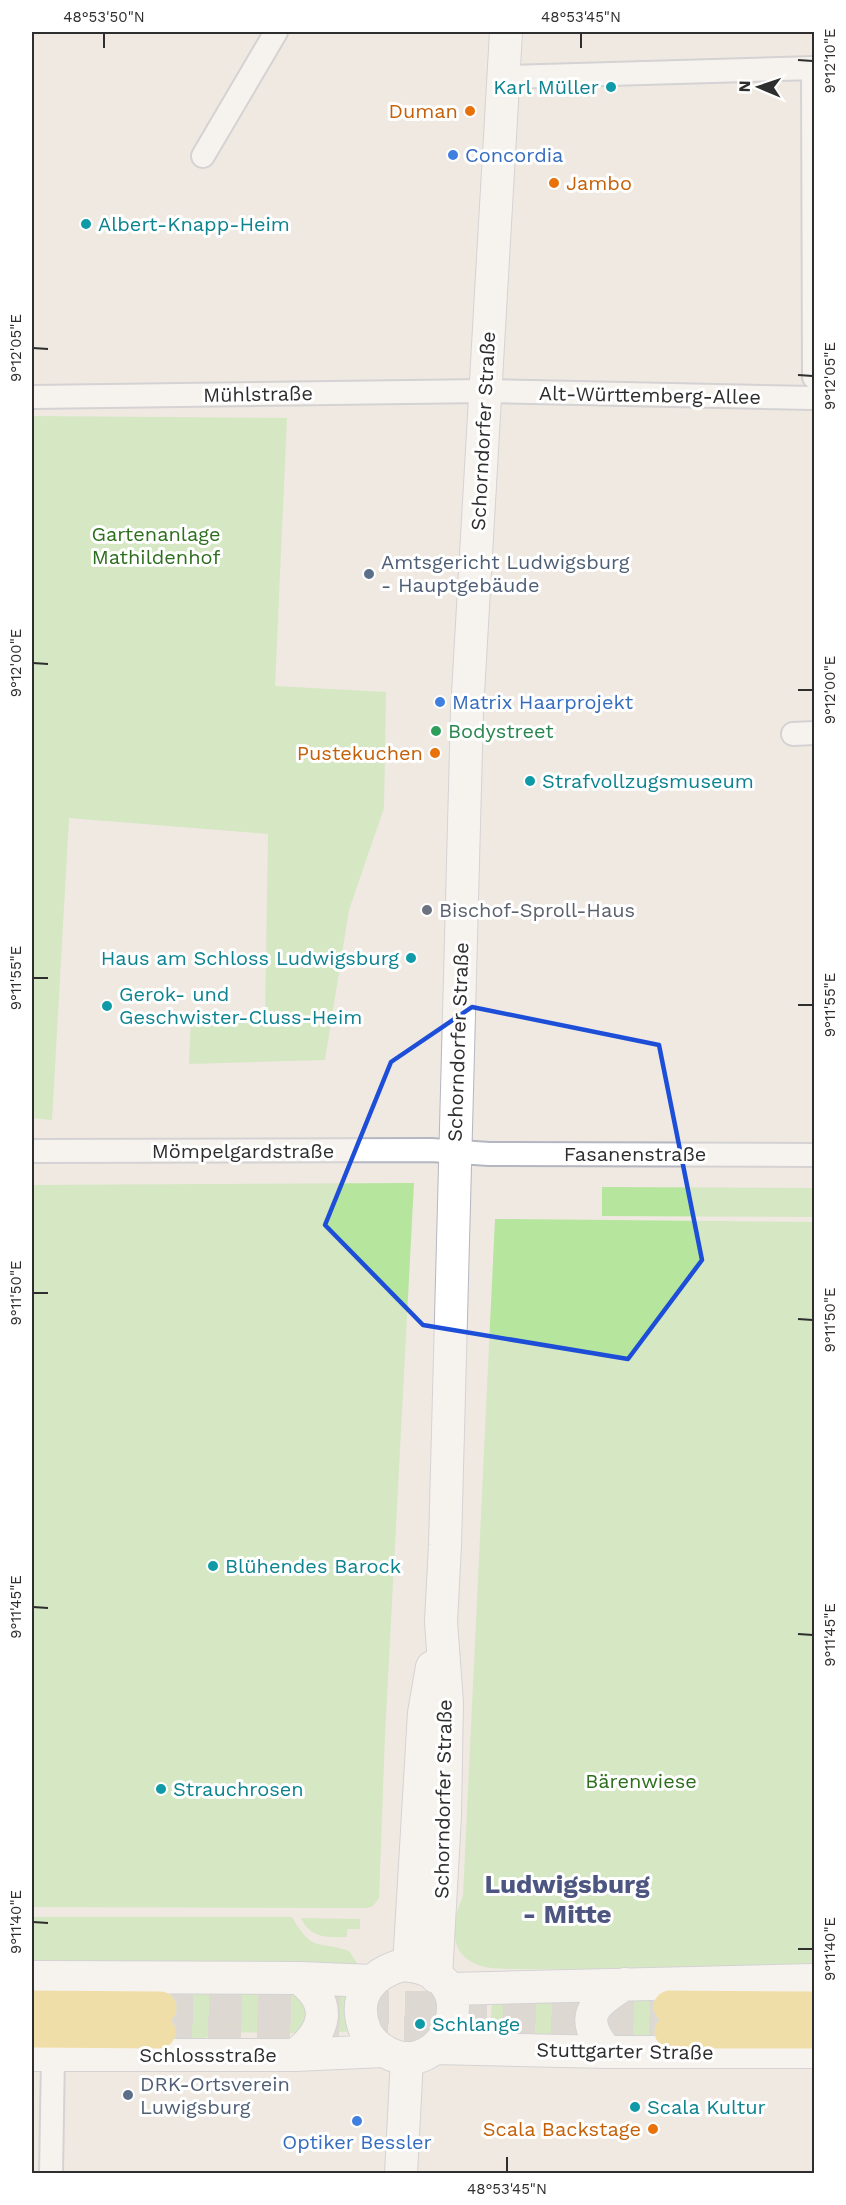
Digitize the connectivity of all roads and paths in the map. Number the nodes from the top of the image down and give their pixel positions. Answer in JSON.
{"nodes":[{"id":1,"x":276,"y":32,"type":"edge"},
{"id":2,"x":506,"y":32,"type":"edge"},
{"id":3,"x":814,"y":68,"type":"edge"},
{"id":4,"x":504,"y":77,"type":"junction"},
{"id":5,"x":203,"y":156,"type":"dead end"},
{"id":6,"x":814,"y":377,"type":"edge"},
{"id":7,"x":485,"y":392,"type":"junction"},
{"id":8,"x":32,"y":397,"type":"edge"},
{"id":9,"x":814,"y":398,"type":"edge"},
{"id":10,"x":455,"y":1150,"type":"junction"},
{"id":11,"x":32,"y":1151,"type":"edge"},
{"id":12,"x":814,"y":1155,"type":"edge"},
{"id":13,"x":32,"y":1977,"type":"edge"},
{"id":14,"x":432,"y":1977,"type":"junction"},
{"id":15,"x":299,"y":1978,"type":"junction"},
{"id":16,"x":814,"y":1980,"type":"edge"},
{"id":17,"x":372,"y":1982,"type":"junction"},
{"id":18,"x":625,"y":1984,"type":"junction"},
{"id":19,"x":32,"y":2007,"type":"edge"},
{"id":20,"x":814,"y":2008,"type":"edge"},
{"id":21,"x":32,"y":2031,"type":"edge"},
{"id":22,"x":814,"y":2032,"type":"edge"},
{"id":23,"x":409,"y":2052,"type":"junction"},
{"id":24,"x":607,"y":2052,"type":"junction"},
{"id":25,"x":814,"y":2052,"type":"edge"},
{"id":26,"x":42,"y":2055,"type":"edge"},
{"id":27,"x":295,"y":2055,"type":"junction"},
{"id":28,"x":51,"y":2174,"type":"edge"},
{"id":29,"x":401,"y":2174,"type":"edge"}],
"edges":[{"from":1,"to":5,"type":"street"},
{"from":2,"to":4,"type":"main road","name":"Schorndorfer Straße"},
{"from":3,"to":4,"type":"street"},
{"from":3,"to":6,"type":"street"},
{"from":4,"to":7,"type":"main road","name":"Schorndorfer Straße"},
{"from":7,"to":8,"type":"street","name":"Mühlstraße"},
{"from":7,"to":9,"type":"street","name":"Alt-Württemberg-Allee"},
{"from":7,"to":10,"type":"main road","name":"Schorndorfer Straße"},
{"from":10,"to":11,"type":"street","name":"Mömpelgardstraße"},
{"from":10,"to":12,"type":"street","name":"Fasanenstraße"},
{"from":10,"to":14,"type":"main road","name":"Schorndorfer Straße"},
{"from":13,"to":15,"type":"main road"},
{"from":14,"to":17,"type":"main road"},
{"from":14,"to":18,"type":"main road"},
{"from":14,"to":23,"type":"main road"},
{"from":15,"to":17,"type":"main road"},
{"from":15,"to":27,"type":"main road"},
{"from":16,"to":18,"type":"main road"},
{"from":17,"to":23,"type":"main road"},
{"from":18,"to":24,"type":"main road"},
{"from":19,"to":21,"type":"main road","name":"Schlossstraße"},
{"from":20,"to":22,"type":"main road","name":"Stuttgarter Straße"},
{"from":23,"to":24,"type":"main road","name":"Stuttgarter Straße"},
{"from":23,"to":27,"type":"main road","name":"Schlossstraße"},
{"from":23,"to":29,"type":"main road"},
{"from":24,"to":25,"type":"main road","name":"Stuttgarter Straße"},
{"from":26,"to":27,"type":"main road","name":"Schlossstraße"},
{"from":26,"to":28,"type":"street"}]}
